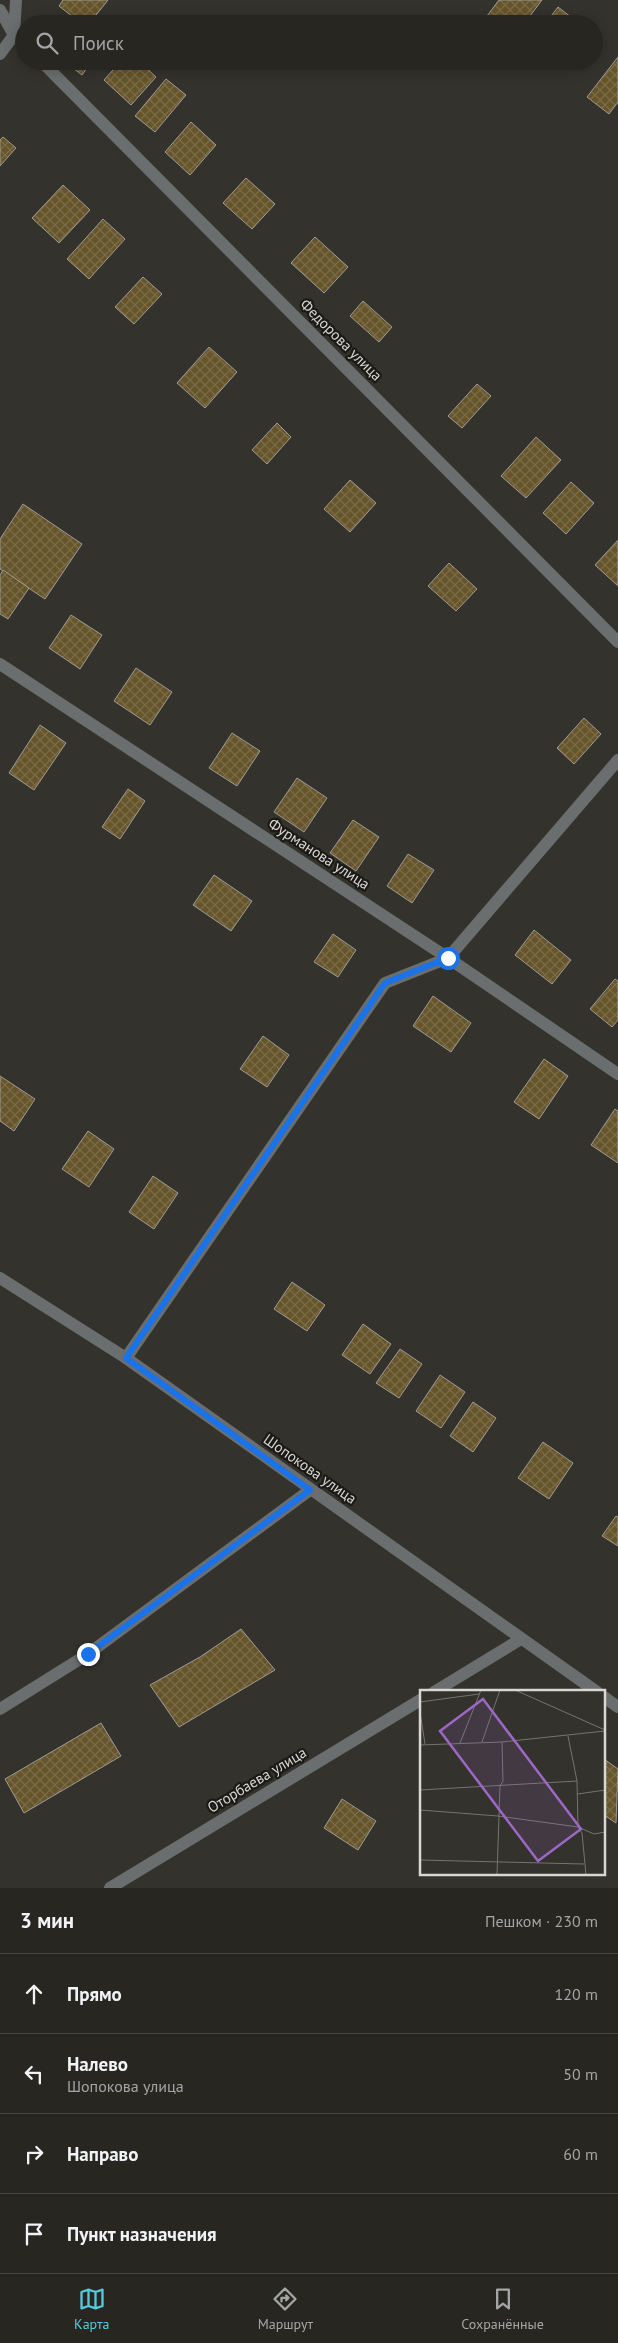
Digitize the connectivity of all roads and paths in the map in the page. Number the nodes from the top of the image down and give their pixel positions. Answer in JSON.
{"nodes":[{"id":1,"x":16,"y":0,"type":"edge"},
{"id":2,"x":0,"y":10,"type":"edge"},
{"id":3,"x":15,"y":15,"type":"edge"},
{"id":4,"x":15,"y":18,"type":"edge"},
{"id":5,"x":14,"y":35,"type":"junction"},
{"id":6,"x":0,"y":54,"type":"edge"},
{"id":7,"x":50,"y":70,"type":"edge"},
{"id":8,"x":618,"y":642,"type":"edge"},
{"id":9,"x":0,"y":664,"type":"edge"},
{"id":10,"x":618,"y":760,"type":"edge"},
{"id":11,"x":448,"y":958,"type":"junction"},
{"id":12,"x":618,"y":1074,"type":"edge"},
{"id":13,"x":0,"y":1278,"type":"edge"},
{"id":14,"x":126,"y":1358,"type":"junction"},
{"id":15,"x":310,"y":1490,"type":"junction"},
{"id":16,"x":521,"y":1639,"type":"junction"},
{"id":17,"x":437,"y":1690,"type":"edge"},
{"id":18,"x":594,"y":1690,"type":"edge"},
{"id":19,"x":606,"y":1698,"type":"edge"},
{"id":20,"x":420,"y":1700,"type":"edge"},
{"id":21,"x":618,"y":1707,"type":"edge"},
{"id":22,"x":0,"y":1709,"type":"edge"},
{"id":23,"x":110,"y":1888,"type":"edge"}],
"edges":[{"from":1,"to":3,"type":"street"},
{"from":2,"to":5,"type":"street"},
{"from":4,"to":5,"type":"street"},
{"from":5,"to":6,"type":"street"},
{"from":7,"to":8,"type":"street","name":"Федорова улица"},
{"from":9,"to":11,"type":"street","name":"Фурманова улица"},
{"from":10,"to":11,"type":"street"},
{"from":11,"to":12,"type":"street","name":"Фурманова улица"},
{"from":11,"to":14,"type":"street"},
{"from":13,"to":14,"type":"street","name":"Шопокова улица"},
{"from":14,"to":15,"type":"street","name":"Шопокова улица"},
{"from":15,"to":16,"type":"street","name":"Шопокова улица"},
{"from":15,"to":22,"type":"street"},
{"from":16,"to":17,"type":"street"},
{"from":16,"to":18,"type":"street","name":"Шопокова улица"},
{"from":19,"to":21,"type":"street"},
{"from":20,"to":23,"type":"street","name":"Оторбаева улица"}]}
